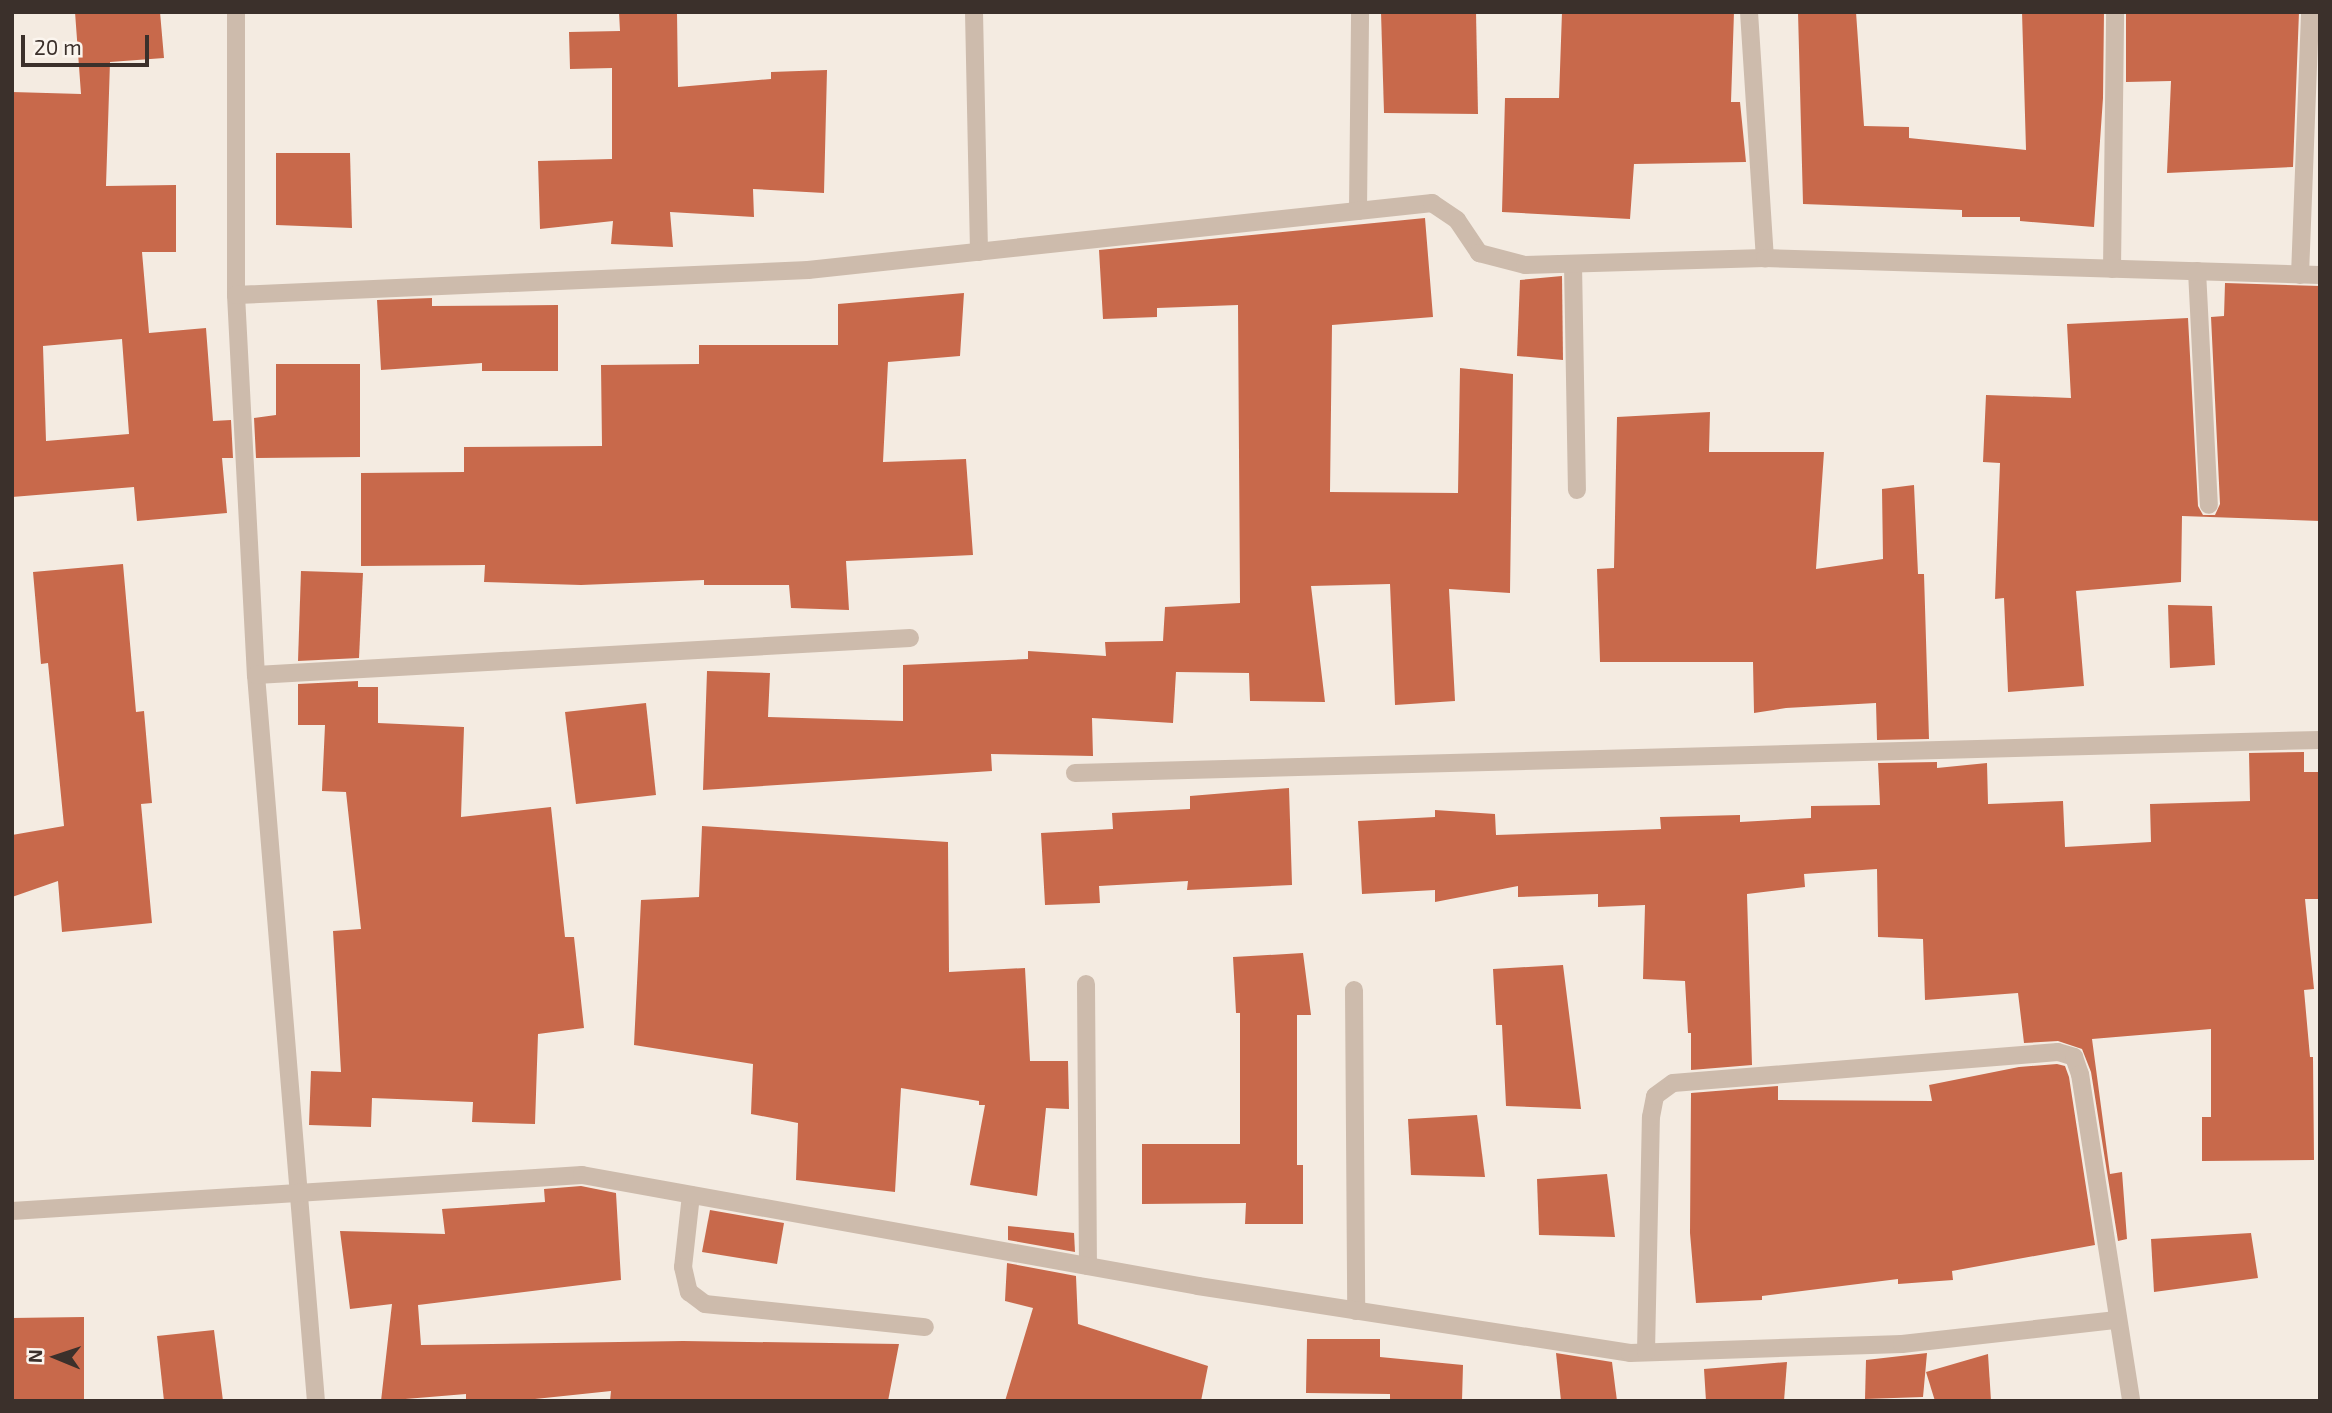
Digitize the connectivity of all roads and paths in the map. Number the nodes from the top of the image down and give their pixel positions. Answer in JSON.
{"nodes":[{"id":1,"x":236,"y":12,"type":"edge"},
{"id":2,"x":974,"y":12,"type":"edge"},
{"id":3,"x":1360,"y":12,"type":"edge"},
{"id":4,"x":1749,"y":12,"type":"edge"},
{"id":5,"x":2115,"y":12,"type":"edge"},
{"id":6,"x":2310,"y":12,"type":"edge"},
{"id":7,"x":1358,"y":211,"type":"junction"},
{"id":8,"x":979,"y":252,"type":"junction"},
{"id":9,"x":1765,"y":258,"type":"junction"},
{"id":10,"x":1573,"y":264,"type":"junction"},
{"id":11,"x":2112,"y":269,"type":"junction"},
{"id":12,"x":2197,"y":271,"type":"junction"},
{"id":13,"x":2300,"y":275,"type":"junction"},
{"id":14,"x":2320,"y":275,"type":"edge"},
{"id":15,"x":236,"y":295,"type":"junction"},
{"id":16,"x":1577,"y":490,"type":"dead end"},
{"id":17,"x":2209,"y":505,"type":"dead end"},
{"id":18,"x":910,"y":638,"type":"dead end"},
{"id":19,"x":256,"y":675,"type":"junction"},
{"id":20,"x":2320,"y":740,"type":"edge"},
{"id":21,"x":1074,"y":773,"type":"dead end"},
{"id":22,"x":1086,"y":984,"type":"dead end"},
{"id":23,"x":1354,"y":990,"type":"dead end"},
{"id":24,"x":300,"y":1191,"type":"junction"},
{"id":25,"x":691,"y":1195,"type":"junction"},
{"id":26,"x":12,"y":1211,"type":"edge"},
{"id":27,"x":1088,"y":1266,"type":"junction"},
{"id":28,"x":1356,"y":1311,"type":"junction"},
{"id":29,"x":2117,"y":1320,"type":"junction"},
{"id":30,"x":925,"y":1327,"type":"dead end"},
{"id":31,"x":1646,"y":1352,"type":"junction"},
{"id":32,"x":316,"y":1401,"type":"edge"},
{"id":33,"x":2131,"y":1401,"type":"edge"}],
"edges":[{"from":1,"to":15,"type":"street"},
{"from":2,"to":8,"type":"street"},
{"from":3,"to":7,"type":"street"},
{"from":4,"to":9,"type":"street"},
{"from":5,"to":11,"type":"street"},
{"from":6,"to":13,"type":"street"},
{"from":7,"to":8,"type":"street"},
{"from":7,"to":10,"type":"street"},
{"from":8,"to":15,"type":"street"},
{"from":9,"to":10,"type":"street"},
{"from":9,"to":11,"type":"street"},
{"from":10,"to":16,"type":"street"},
{"from":11,"to":12,"type":"street"},
{"from":12,"to":13,"type":"street"},
{"from":12,"to":17,"type":"street"},
{"from":13,"to":14,"type":"street"},
{"from":15,"to":19,"type":"street"},
{"from":18,"to":19,"type":"street"},
{"from":19,"to":24,"type":"street"},
{"from":20,"to":21,"type":"street"},
{"from":22,"to":27,"type":"street"},
{"from":23,"to":28,"type":"street"},
{"from":24,"to":25,"type":"street"},
{"from":24,"to":26,"type":"street"},
{"from":24,"to":32,"type":"street"},
{"from":25,"to":27,"type":"street"},
{"from":25,"to":30,"type":"street"},
{"from":27,"to":28,"type":"street"},
{"from":28,"to":31,"type":"street"},
{"from":29,"to":31,"type":"street"},
{"from":29,"to":31,"type":"street"},
{"from":29,"to":33,"type":"street"}]}
